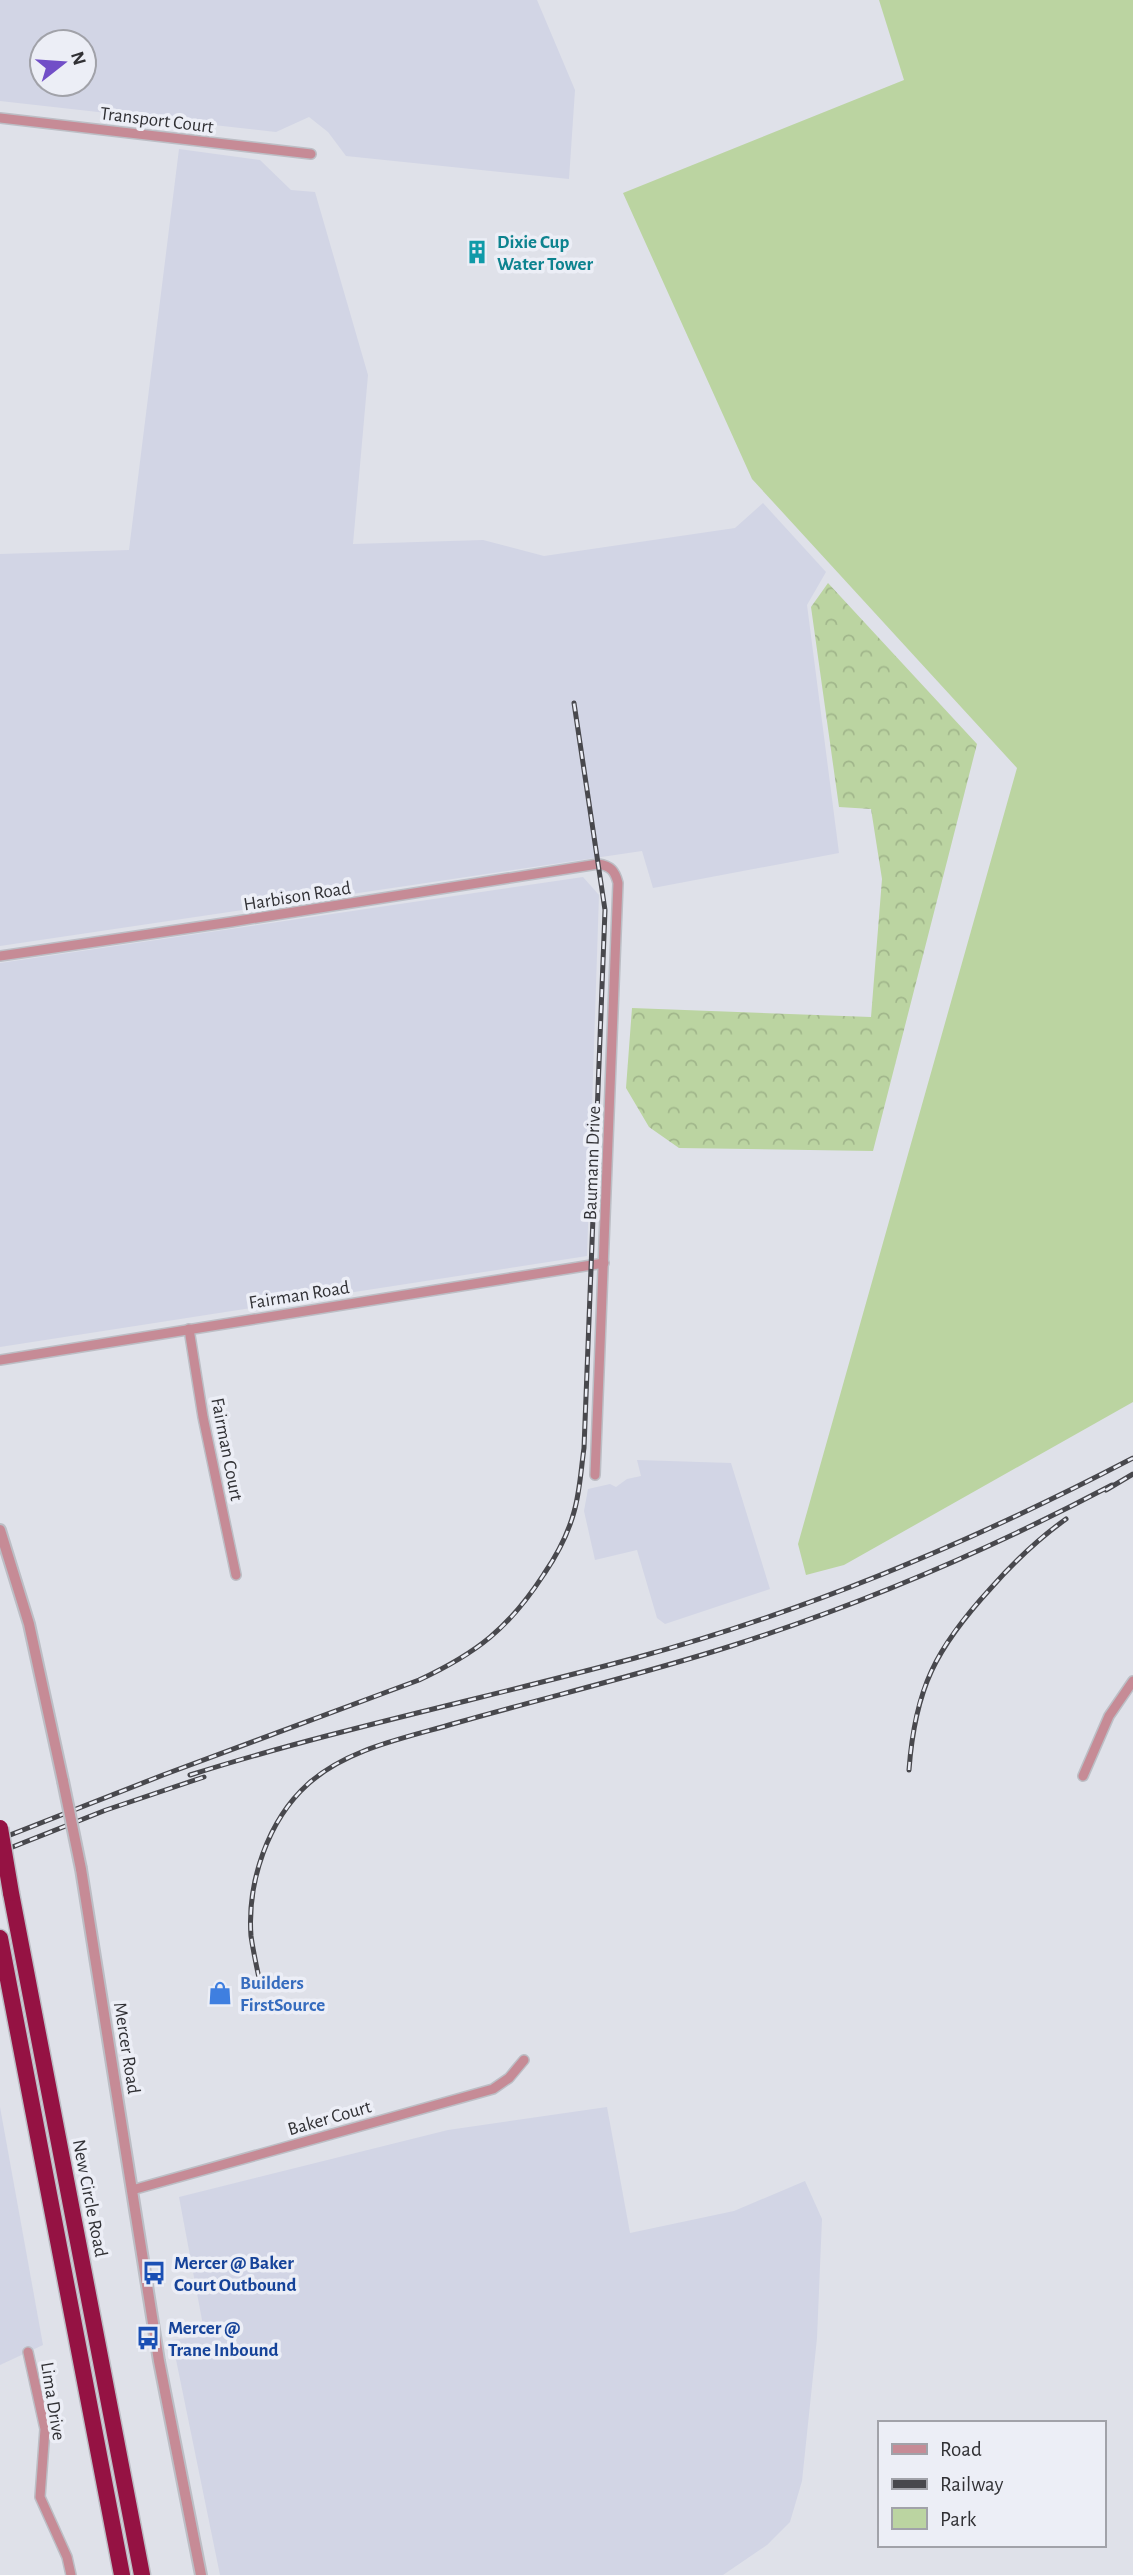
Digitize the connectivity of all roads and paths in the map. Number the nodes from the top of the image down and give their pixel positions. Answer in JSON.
{"nodes":[{"id":1,"x":0,"y":118,"type":"edge"},
{"id":2,"x":311,"y":154,"type":"dead end"},
{"id":3,"x":598,"y":864,"type":"joint"},
{"id":4,"x":0,"y":956,"type":"edge"},
{"id":5,"x":604,"y":1263,"type":"junction"},
{"id":6,"x":189,"y":1329,"type":"junction"},
{"id":7,"x":0,"y":1360,"type":"edge"},
{"id":8,"x":595,"y":1475,"type":"dead end"},
{"id":9,"x":0,"y":1530,"type":"edge"},
{"id":10,"x":236,"y":1575,"type":"dead end"},
{"id":11,"x":1133,"y":1681,"type":"edge"},
{"id":12,"x":1083,"y":1776,"type":"dead end"},
{"id":13,"x":0,"y":1828,"type":"edge"},
{"id":14,"x":0,"y":1938,"type":"edge"},
{"id":15,"x":524,"y":2060,"type":"dead end"},
{"id":16,"x":132,"y":2190,"type":"junction"},
{"id":17,"x":28,"y":2352,"type":"dead end"},
{"id":18,"x":71,"y":2575,"type":"edge"},
{"id":19,"x":122,"y":2575,"type":"edge"},
{"id":20,"x":142,"y":2575,"type":"edge"},
{"id":21,"x":201,"y":2575,"type":"edge"}],
"edges":[{"from":1,"to":2,"type":"street","name":"Transport Court"},
{"from":3,"to":4,"type":"street","name":"Harbison Road"},
{"from":3,"to":5,"type":"street","name":"Baumann Drive"},
{"from":5,"to":6,"type":"street","name":"Fairman Road"},
{"from":5,"to":8,"type":"street","name":"Baumann Drive"},
{"from":6,"to":7,"type":"street","name":"Fairman Road"},
{"from":6,"to":10,"type":"street","name":"Fairman Court"},
{"from":9,"to":16,"type":"street","name":"Mercer Road","bridge":true},
{"from":11,"to":12,"type":"street"},
{"from":13,"to":20,"type":"highway","name":"New Circle Road","bridge":true},
{"from":14,"to":19,"type":"highway"},
{"from":15,"to":16,"type":"street","name":"Baker Court"},
{"from":16,"to":21,"type":"street","name":"Mercer Road"},
{"from":17,"to":18,"type":"street","name":"Lima Drive"}]}
